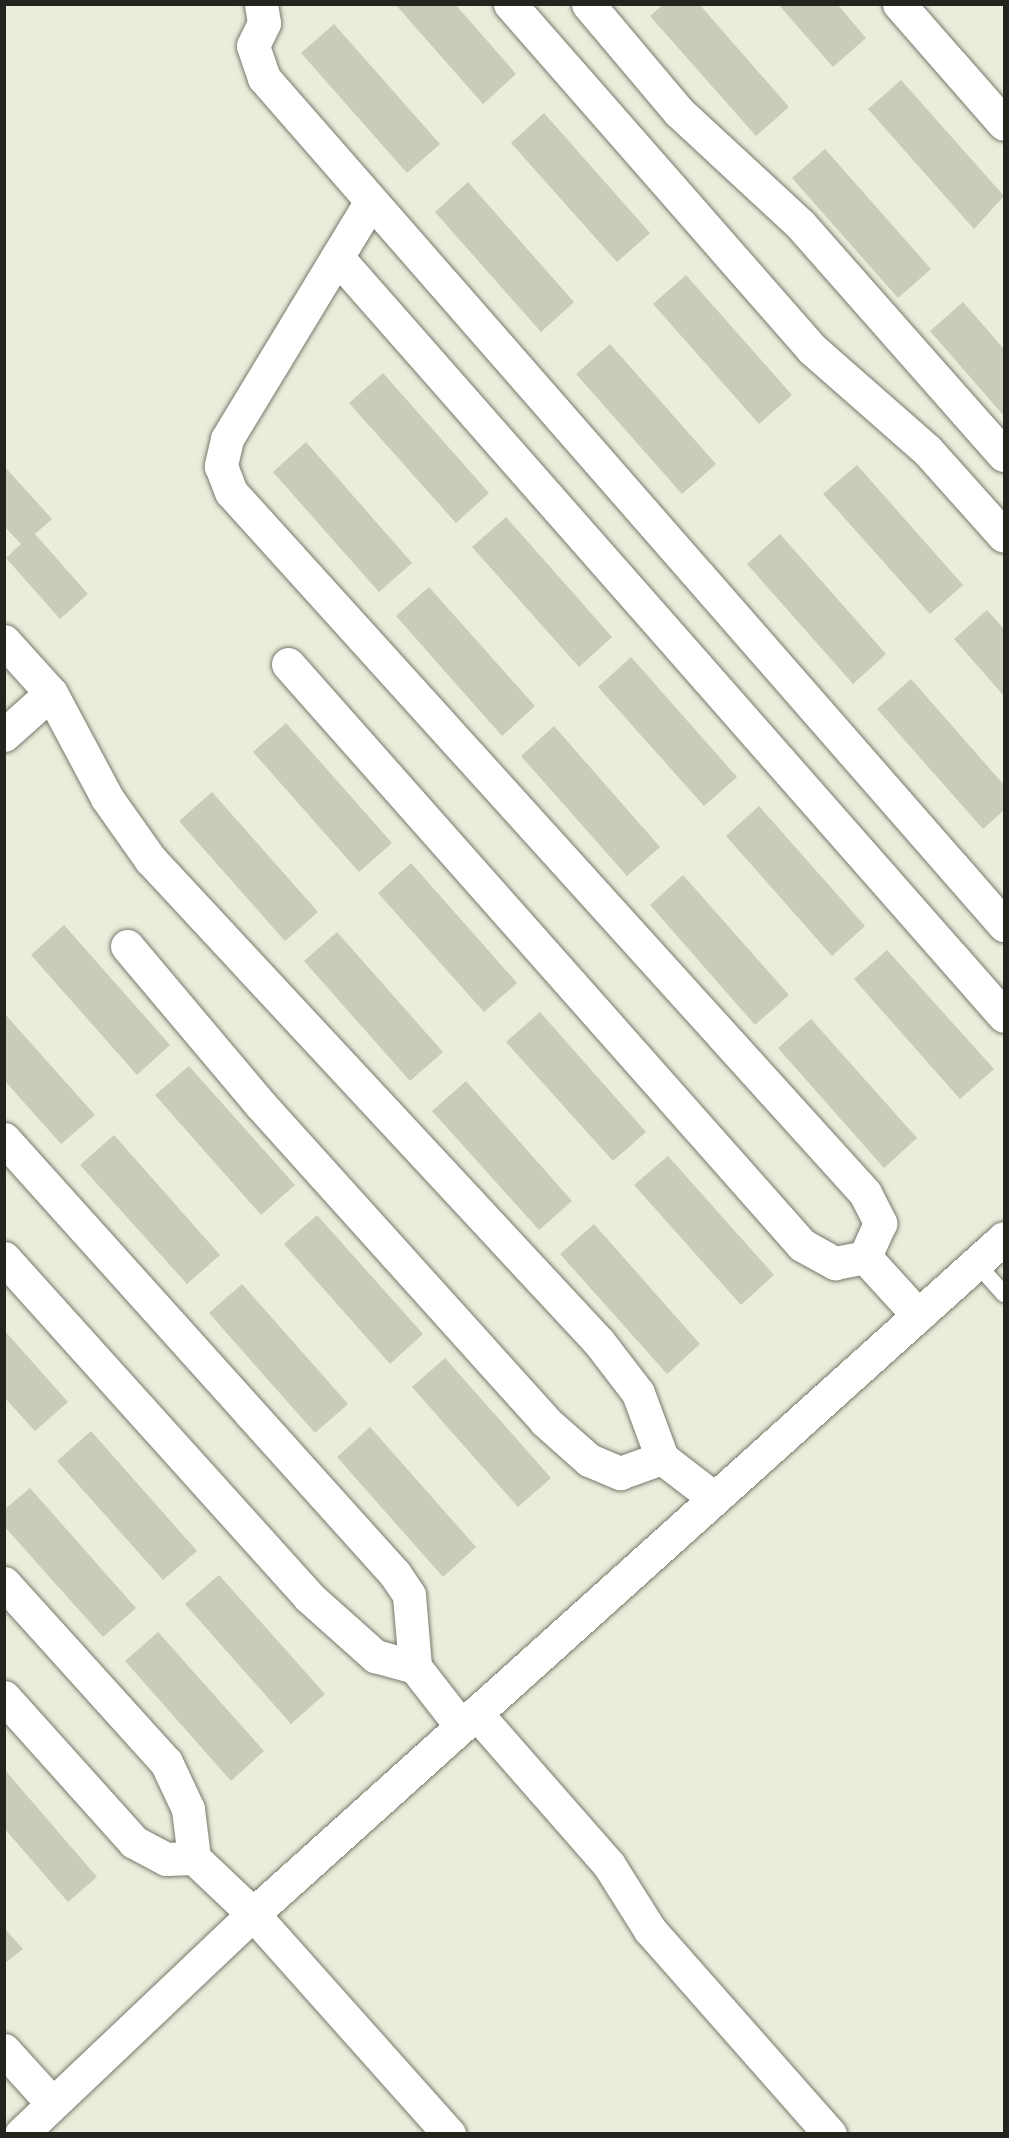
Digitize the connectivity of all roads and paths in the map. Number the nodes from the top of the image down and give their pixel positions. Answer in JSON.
{"nodes":[{"id":1,"x":261,"y":4,"type":"edge"},
{"id":2,"x":510,"y":4,"type":"edge"},
{"id":3,"x":588,"y":4,"type":"edge"},
{"id":4,"x":899,"y":4,"type":"edge"},
{"id":5,"x":1005,"y":124,"type":"edge"},
{"id":6,"x":371,"y":201,"type":"junction"},
{"id":7,"x":337,"y":257,"type":"junction"},
{"id":8,"x":1005,"y":455,"type":"edge"},
{"id":9,"x":1005,"y":536,"type":"edge"},
{"id":10,"x":4,"y":641,"type":"edge"},
{"id":11,"x":288,"y":664,"type":"dead end"},
{"id":12,"x":51,"y":693,"type":"junction"},
{"id":13,"x":4,"y":735,"type":"edge"},
{"id":14,"x":1005,"y":925,"type":"edge"},
{"id":15,"x":127,"y":946,"type":"dead end"},
{"id":16,"x":1005,"y":1016,"type":"edge"},
{"id":17,"x":4,"y":1139,"type":"edge"},
{"id":18,"x":1005,"y":1238,"type":"edge"},
{"id":19,"x":865,"y":1257,"type":"junction"},
{"id":20,"x":4,"y":1258,"type":"edge"},
{"id":21,"x":976,"y":1263,"type":"junction"},
{"id":22,"x":1005,"y":1294,"type":"edge"},
{"id":23,"x":918,"y":1315,"type":"junction"},
{"id":24,"x":662,"y":1458,"type":"junction"},
{"id":25,"x":714,"y":1498,"type":"junction"},
{"id":26,"x":4,"y":1583,"type":"edge"},
{"id":27,"x":415,"y":1667,"type":"junction"},
{"id":28,"x":4,"y":1697,"type":"edge"},
{"id":29,"x":469,"y":1720,"type":"junction"},
{"id":30,"x":194,"y":1858,"type":"junction"},
{"id":31,"x":254,"y":1914,"type":"junction"},
{"id":32,"x":4,"y":2050,"type":"edge"},
{"id":33,"x":51,"y":2103,"type":"junction"},
{"id":34,"x":21,"y":2133,"type":"edge"},
{"id":35,"x":449,"y":2133,"type":"edge"},
{"id":36,"x":830,"y":2133,"type":"edge"}],
"edges":[{"from":1,"to":6,"type":"street"},
{"from":2,"to":9,"type":"street"},
{"from":3,"to":8,"type":"street"},
{"from":4,"to":5,"type":"street"},
{"from":6,"to":7,"type":"street"},
{"from":6,"to":14,"type":"street"},
{"from":7,"to":16,"type":"street"},
{"from":7,"to":19,"type":"street"},
{"from":10,"to":12,"type":"street"},
{"from":11,"to":19,"type":"street"},
{"from":12,"to":13,"type":"street"},
{"from":12,"to":24,"type":"street"},
{"from":15,"to":24,"type":"street"},
{"from":17,"to":27,"type":"street"},
{"from":18,"to":21,"type":"street"},
{"from":19,"to":23,"type":"street"},
{"from":20,"to":27,"type":"street"},
{"from":21,"to":22,"type":"lane"},
{"from":21,"to":23,"type":"street"},
{"from":23,"to":25,"type":"street"},
{"from":24,"to":25,"type":"street"},
{"from":25,"to":29,"type":"street"},
{"from":26,"to":30,"type":"street"},
{"from":27,"to":29,"type":"street"},
{"from":28,"to":30,"type":"street"},
{"from":29,"to":31,"type":"street"},
{"from":29,"to":36,"type":"street"},
{"from":30,"to":31,"type":"street"},
{"from":31,"to":33,"type":"street"},
{"from":31,"to":35,"type":"street"},
{"from":32,"to":33,"type":"street"},
{"from":33,"to":34,"type":"street"}]}
